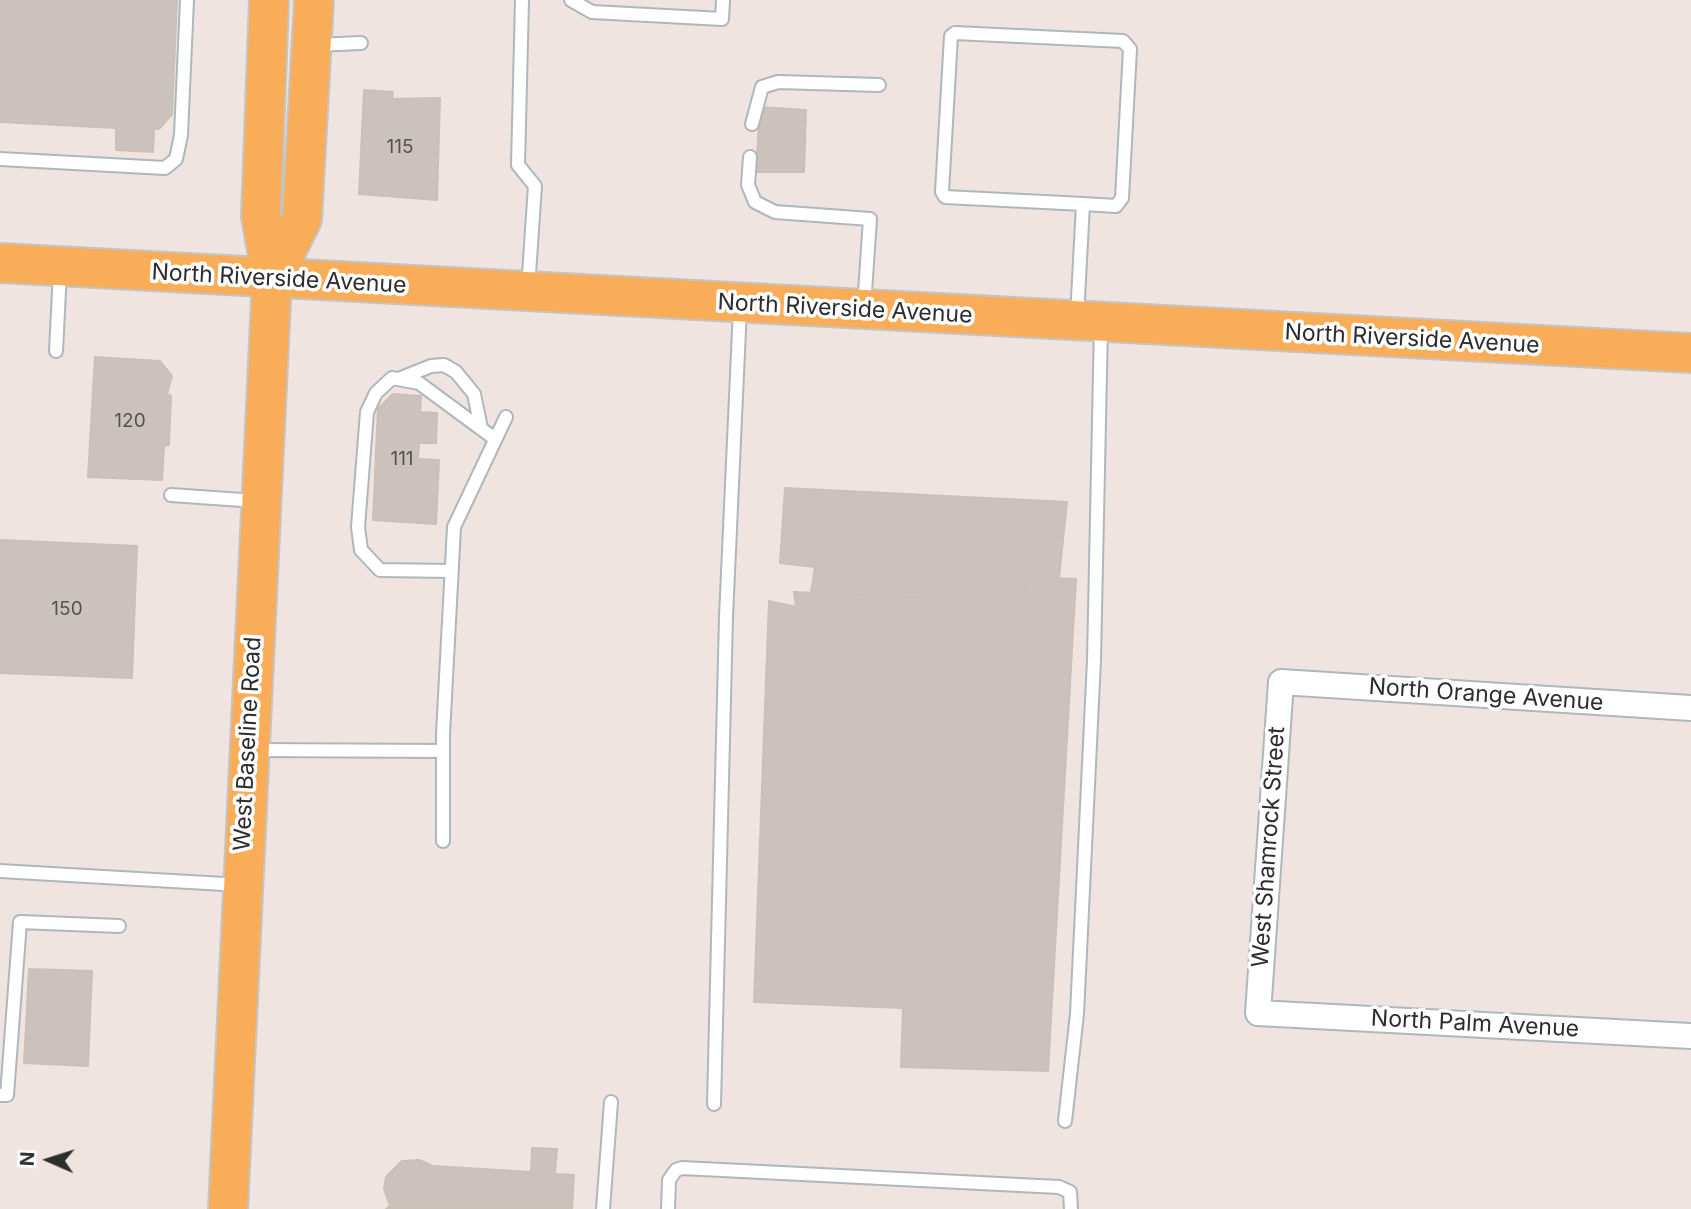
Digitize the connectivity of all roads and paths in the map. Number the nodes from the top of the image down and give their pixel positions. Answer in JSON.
{"nodes":[{"id":1,"x":187,"y":0,"type":"edge"},
{"id":2,"x":269,"y":0,"type":"edge"},
{"id":3,"x":314,"y":0,"type":"edge"},
{"id":4,"x":522,"y":0,"type":"edge"},
{"id":5,"x":572,"y":0,"type":"edge"},
{"id":6,"x":723,"y":0,"type":"edge"},
{"id":7,"x":361,"y":43,"type":"dead end"},
{"id":8,"x":311,"y":45,"type":"junction"},
{"id":9,"x":879,"y":85,"type":"dead end"},
{"id":10,"x":752,"y":124,"type":"dead end"},
{"id":11,"x":750,"y":157,"type":"dead end"},
{"id":12,"x":0,"y":159,"type":"edge"},
{"id":13,"x":1083,"y":204,"type":"junction"},
{"id":14,"x":0,"y":263,"type":"edge"},
{"id":15,"x":60,"y":266,"type":"junction"},
{"id":16,"x":272,"y":279,"type":"junction"},
{"id":17,"x":527,"y":293,"type":"junction"},
{"id":18,"x":740,"y":304,"type":"junction"},
{"id":19,"x":863,"y":310,"type":"junction"},
{"id":20,"x":1089,"y":322,"type":"junction"},
{"id":21,"x":56,"y":351,"type":"dead end"},
{"id":22,"x":1691,"y":353,"type":"edge"},
{"id":23,"x":398,"y":379,"type":"junction"},
{"id":24,"x":506,"y":417,"type":"dead end"},
{"id":25,"x":481,"y":428,"type":"junction"},
{"id":26,"x":495,"y":439,"type":"junction"},
{"id":27,"x":171,"y":495,"type":"dead end"},
{"id":28,"x":260,"y":501,"type":"junction"},
{"id":29,"x":452,"y":571,"type":"junction"},
{"id":30,"x":1281,"y":682,"type":"joint"},
{"id":31,"x":1691,"y":708,"type":"edge"},
{"id":32,"x":249,"y":750,"type":"junction"},
{"id":33,"x":443,"y":751,"type":"junction"},
{"id":34,"x":443,"y":841,"type":"dead end"},
{"id":35,"x":0,"y":871,"type":"edge"},
{"id":36,"x":241,"y":885,"type":"junction"},
{"id":37,"x":119,"y":926,"type":"dead end"},
{"id":38,"x":1258,"y":1013,"type":"joint"},
{"id":39,"x":1691,"y":1035,"type":"edge"},
{"id":40,"x":0,"y":1095,"type":"edge"},
{"id":41,"x":611,"y":1102,"type":"dead end"},
{"id":42,"x":714,"y":1104,"type":"dead end"},
{"id":43,"x":1065,"y":1121,"type":"dead end"},
{"id":44,"x":228,"y":1209,"type":"edge"},
{"id":45,"x":603,"y":1209,"type":"edge"},
{"id":46,"x":668,"y":1209,"type":"edge"},
{"id":47,"x":1071,"y":1209,"type":"edge"}],
"edges":[{"from":1,"to":12,"type":"lane"},
{"from":2,"to":16,"type":"main road"},
{"from":3,"to":8,"type":"main road"},
{"from":4,"to":17,"type":"lane"},
{"from":5,"to":6,"type":"lane"},
{"from":7,"to":8,"type":"lane"},
{"from":8,"to":16,"type":"main road"},
{"from":9,"to":10,"type":"lane"},
{"from":11,"to":19,"type":"lane"},
{"from":13,"to":13,"type":"lane"},
{"from":13,"to":20,"type":"lane"},
{"from":14,"to":15,"type":"main road","name":"North Riverside Avenue"},
{"from":15,"to":16,"type":"main road","name":"North Riverside Avenue"},
{"from":15,"to":21,"type":"lane"},
{"from":16,"to":17,"type":"main road","name":"North Riverside Avenue"},
{"from":16,"to":28,"type":"main road","name":"West Baseline Road"},
{"from":17,"to":18,"type":"main road","name":"North Riverside Avenue"},
{"from":18,"to":19,"type":"main road","name":"North Riverside Avenue"},
{"from":18,"to":42,"type":"lane"},
{"from":19,"to":20,"type":"main road","name":"North Riverside Avenue"},
{"from":20,"to":22,"type":"main road","name":"North Riverside Avenue"},
{"from":20,"to":43,"type":"lane"},
{"from":23,"to":25,"type":"lane"},
{"from":23,"to":25,"type":"lane"},
{"from":23,"to":29,"type":"lane"},
{"from":24,"to":26,"type":"lane"},
{"from":25,"to":26,"type":"lane"},
{"from":26,"to":29,"type":"lane"},
{"from":27,"to":28,"type":"lane"},
{"from":28,"to":32,"type":"main road","name":"West Baseline Road"},
{"from":29,"to":33,"type":"lane"},
{"from":30,"to":31,"type":"street","name":"North Orange Avenue"},
{"from":30,"to":38,"type":"street","name":"West Shamrock Street"},
{"from":32,"to":33,"type":"lane"},
{"from":32,"to":36,"type":"main road","name":"West Baseline Road"},
{"from":33,"to":34,"type":"lane"},
{"from":35,"to":36,"type":"lane"},
{"from":36,"to":44,"type":"main road","name":"West Baseline Road"},
{"from":37,"to":40,"type":"lane"},
{"from":38,"to":39,"type":"street","name":"North Palm Avenue"},
{"from":41,"to":45,"type":"lane"},
{"from":46,"to":47,"type":"lane"}]}
